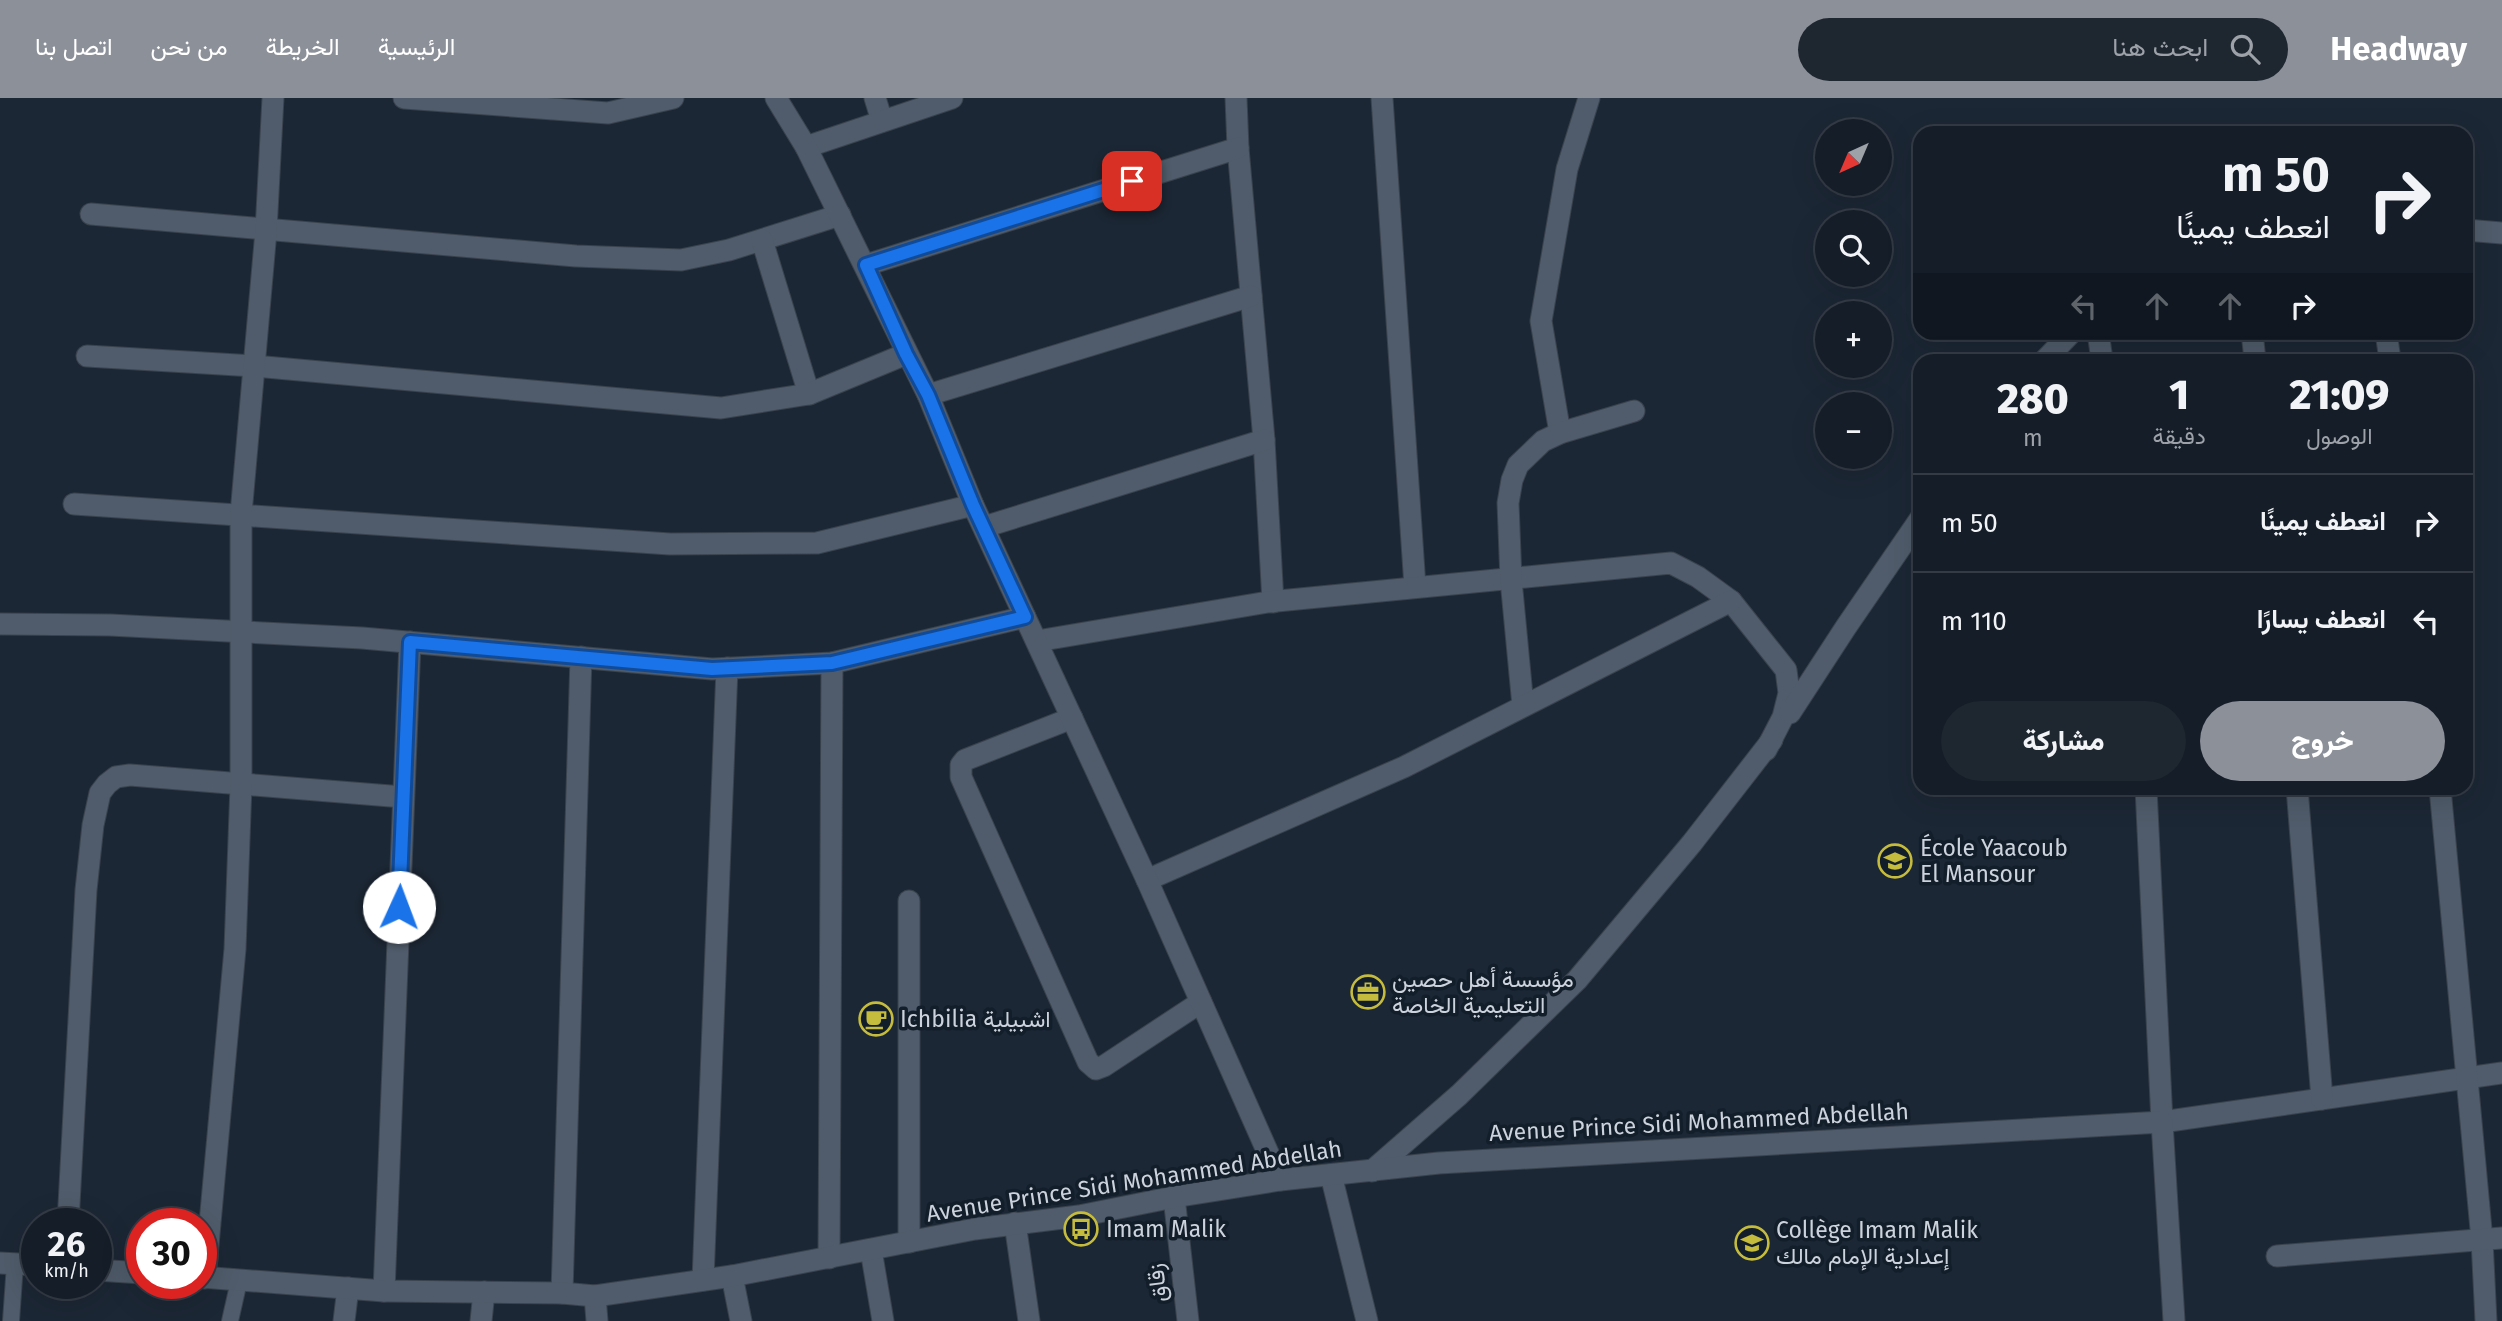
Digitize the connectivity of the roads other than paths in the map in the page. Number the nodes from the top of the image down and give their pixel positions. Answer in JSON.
{"nodes":[{"id":1,"x":273,"y":98,"type":"edge"},
{"id":2,"x":404,"y":98,"type":"edge"},
{"id":3,"x":673,"y":98,"type":"edge"},
{"id":4,"x":776,"y":98,"type":"edge"},
{"id":5,"x":875,"y":98,"type":"edge"},
{"id":6,"x":952,"y":98,"type":"edge"},
{"id":7,"x":1236,"y":98,"type":"edge"},
{"id":8,"x":1382,"y":98,"type":"edge"},
{"id":9,"x":1589,"y":98,"type":"edge"},
{"id":10,"x":882,"y":121,"type":"junction"},
{"id":11,"x":806,"y":147,"type":"junction"},
{"id":12,"x":1238,"y":148,"type":"junction"},
{"id":13,"x":91,"y":214,"type":"dead end"},
{"id":14,"x":840,"y":215,"type":"junction"},
{"id":15,"x":265,"y":230,"type":"junction"},
{"id":16,"x":2473,"y":231,"type":"edge"},
{"id":17,"x":2502,"y":233,"type":"edge"},
{"id":18,"x":762,"y":240,"type":"junction"},
{"id":19,"x":866,"y":265,"type":"junction"},
{"id":20,"x":1251,"y":296,"type":"junction"},
{"id":21,"x":2065,"y":340,"type":"edge"},
{"id":22,"x":906,"y":354,"type":"junction"},
{"id":23,"x":2051,"y":354,"type":"edge"},
{"id":24,"x":87,"y":356,"type":"dead end"},
{"id":25,"x":254,"y":366,"type":"junction"},
{"id":26,"x":809,"y":394,"type":"junction"},
{"id":27,"x":928,"y":395,"type":"junction"},
{"id":28,"x":1634,"y":411,"type":"dead end"},
{"id":29,"x":1560,"y":433,"type":"junction"},
{"id":30,"x":1264,"y":440,"type":"junction"},
{"id":31,"x":74,"y":504,"type":"dead end"},
{"id":32,"x":973,"y":505,"type":"junction"},
{"id":33,"x":240,"y":514,"type":"junction"},
{"id":34,"x":984,"y":527,"type":"junction"},
{"id":35,"x":1913,"y":529,"type":"edge"},
{"id":36,"x":1511,"y":580,"type":"junction"},
{"id":37,"x":1415,"y":587,"type":"junction"},
{"id":38,"x":1731,"y":601,"type":"junction"},
{"id":39,"x":1273,"y":602,"type":"junction"},
{"id":40,"x":1025,"y":617,"type":"junction"},
{"id":41,"x":0,"y":624,"type":"edge"},
{"id":42,"x":241,"y":633,"type":"junction"},
{"id":43,"x":1037,"y":641,"type":"junction"},
{"id":44,"x":410,"y":642,"type":"junction"},
{"id":45,"x":581,"y":657,"type":"junction"},
{"id":46,"x":832,"y":663,"type":"junction"},
{"id":47,"x":727,"y":668,"type":"junction"},
{"id":48,"x":1523,"y":706,"type":"junction"},
{"id":49,"x":1072,"y":718,"type":"junction"},
{"id":50,"x":1766,"y":750,"type":"junction"},
{"id":51,"x":240,"y":785,"type":"junction"},
{"id":52,"x":2146,"y":795,"type":"edge"},
{"id":53,"x":2298,"y":795,"type":"edge"},
{"id":54,"x":2441,"y":795,"type":"edge"},
{"id":55,"x":403,"y":797,"type":"junction"},
{"id":56,"x":1147,"y":880,"type":"junction"},
{"id":57,"x":909,"y":901,"type":"dead end"},
{"id":58,"x":1201,"y":1002,"type":"junction"},
{"id":59,"x":2502,"y":1073,"type":"edge"},
{"id":60,"x":2467,"y":1077,"type":"junction"},
{"id":61,"x":2322,"y":1099,"type":"junction"},
{"id":62,"x":2162,"y":1122,"type":"junction"},
{"id":63,"x":1372,"y":1171,"type":"junction"},
{"id":64,"x":1331,"y":1175,"type":"junction"},
{"id":65,"x":1280,"y":1180,"type":"junction"},
{"id":66,"x":1174,"y":1197,"type":"junction"},
{"id":67,"x":69,"y":1208,"type":"edge"},
{"id":68,"x":210,"y":1208,"type":"edge"},
{"id":69,"x":1015,"y":1223,"type":"junction"},
{"id":70,"x":2492,"y":1239,"type":"edge"},
{"id":71,"x":909,"y":1242,"type":"junction"},
{"id":72,"x":871,"y":1250,"type":"junction"},
{"id":73,"x":2277,"y":1256,"type":"dead end"},
{"id":74,"x":829,"y":1258,"type":"junction"},
{"id":75,"x":8,"y":1263,"type":"edge"},
{"id":76,"x":732,"y":1276,"type":"junction"},
{"id":77,"x":217,"y":1279,"type":"edge"},
{"id":78,"x":703,"y":1280,"type":"junction"},
{"id":79,"x":239,"y":1281,"type":"junction"},
{"id":80,"x":348,"y":1288,"type":"junction"},
{"id":81,"x":384,"y":1291,"type":"junction"},
{"id":82,"x":484,"y":1292,"type":"junction"},
{"id":83,"x":562,"y":1293,"type":"junction"},
{"id":84,"x":595,"y":1296,"type":"junction"},
{"id":85,"x":11,"y":1321,"type":"edge"},
{"id":86,"x":230,"y":1321,"type":"edge"},
{"id":87,"x":344,"y":1321,"type":"edge"},
{"id":88,"x":481,"y":1321,"type":"edge"},
{"id":89,"x":597,"y":1321,"type":"edge"},
{"id":90,"x":741,"y":1321,"type":"edge"},
{"id":91,"x":883,"y":1321,"type":"edge"},
{"id":92,"x":1028,"y":1321,"type":"edge"},
{"id":93,"x":1188,"y":1321,"type":"edge"},
{"id":94,"x":1367,"y":1321,"type":"edge"},
{"id":95,"x":2174,"y":1321,"type":"edge"},
{"id":96,"x":2486,"y":1321,"type":"edge"}],
"edges":[{"from":1,"to":15,"type":"street"},
{"from":2,"to":3,"type":"street"},
{"from":4,"to":11,"type":"street"},
{"from":5,"to":10,"type":"street"},
{"from":6,"to":10,"type":"street"},
{"from":7,"to":12,"type":"street"},
{"from":8,"to":37,"type":"street"},
{"from":9,"to":29,"type":"street"},
{"from":10,"to":11,"type":"street"},
{"from":11,"to":14,"type":"street"},
{"from":12,"to":19,"type":"street"},
{"from":12,"to":20,"type":"street"},
{"from":13,"to":15,"type":"street"},
{"from":14,"to":18,"type":"street"},
{"from":14,"to":19,"type":"street"},
{"from":15,"to":18,"type":"street"},
{"from":15,"to":25,"type":"street"},
{"from":16,"to":17,"type":"street"},
{"from":18,"to":26,"type":"street"},
{"from":19,"to":22,"type":"street"},
{"from":20,"to":27,"type":"street"},
{"from":20,"to":30,"type":"street"},
{"from":21,"to":23,"type":"street"},
{"from":22,"to":26,"type":"street"},
{"from":22,"to":27,"type":"street"},
{"from":24,"to":25,"type":"street"},
{"from":25,"to":26,"type":"street"},
{"from":25,"to":33,"type":"street"},
{"from":27,"to":32,"type":"street"},
{"from":28,"to":29,"type":"street"},
{"from":29,"to":36,"type":"street"},
{"from":30,"to":34,"type":"street"},
{"from":30,"to":39,"type":"street"},
{"from":31,"to":33,"type":"street"},
{"from":32,"to":33,"type":"street"},
{"from":32,"to":34,"type":"street"},
{"from":33,"to":42,"type":"street"},
{"from":34,"to":40,"type":"street"},
{"from":35,"to":50,"type":"street"},
{"from":36,"to":37,"type":"street"},
{"from":36,"to":38,"type":"street"},
{"from":36,"to":48,"type":"street"},
{"from":37,"to":39,"type":"street"},
{"from":38,"to":48,"type":"street"},
{"from":38,"to":50,"type":"street"},
{"from":39,"to":43,"type":"street"},
{"from":40,"to":43,"type":"street"},
{"from":40,"to":46,"type":"street"},
{"from":41,"to":42,"type":"street"},
{"from":42,"to":44,"type":"street"},
{"from":42,"to":51,"type":"street"},
{"from":43,"to":49,"type":"street"},
{"from":44,"to":45,"type":"street"},
{"from":44,"to":55,"type":"street"},
{"from":45,"to":47,"type":"street"},
{"from":45,"to":83,"type":"street"},
{"from":46,"to":47,"type":"street"},
{"from":46,"to":74,"type":"street"},
{"from":47,"to":78,"type":"street"},
{"from":48,"to":56,"type":"street"},
{"from":49,"to":56,"type":"street"},
{"from":49,"to":58,"type":"street"},
{"from":50,"to":63,"type":"street"},
{"from":51,"to":55,"type":"street"},
{"from":51,"to":67,"type":"street"},
{"from":51,"to":68,"type":"street"},
{"from":52,"to":62,"type":"street"},
{"from":53,"to":61,"type":"street"},
{"from":54,"to":60,"type":"street"},
{"from":55,"to":81,"type":"street"},
{"from":56,"to":58,"type":"street"},
{"from":57,"to":71,"type":"street"},
{"from":58,"to":65,"type":"street"},
{"from":59,"to":60,"type":"street","name":"Avenue Prince Sidi Mohammed Abdellah"},
{"from":60,"to":61,"type":"street","name":"Avenue Prince Sidi Mohammed Abdellah"},
{"from":60,"to":70,"type":"street"},
{"from":61,"to":62,"type":"street","name":"Avenue Prince Sidi Mohammed Abdellah"},
{"from":62,"to":63,"type":"street","name":"Avenue Prince Sidi Mohammed Abdellah"},
{"from":62,"to":95,"type":"street"},
{"from":63,"to":64,"type":"street","name":"Avenue Prince Sidi Mohammed Abdellah"},
{"from":64,"to":65,"type":"street","name":"Avenue Prince Sidi Mohammed Abdellah"},
{"from":64,"to":94,"type":"street"},
{"from":65,"to":66,"type":"street","name":"Avenue Prince Sidi Mohammed Abdellah"},
{"from":66,"to":69,"type":"street","name":"Avenue Prince Sidi Mohammed Abdellah"},
{"from":66,"to":93,"type":"street","name":"زقاق"},
{"from":69,"to":71,"type":"street","name":"Avenue Prince Sidi Mohammed Abdellah"},
{"from":69,"to":92,"type":"street"},
{"from":70,"to":73,"type":"street"},
{"from":70,"to":96,"type":"street"},
{"from":71,"to":72,"type":"street","name":"Avenue Prince Sidi Mohammed Abdellah"},
{"from":72,"to":74,"type":"street","name":"Avenue Prince Sidi Mohammed Abdellah"},
{"from":72,"to":91,"type":"street"},
{"from":74,"to":76,"type":"street","name":"Avenue Prince Sidi Mohammed Abdellah"},
{"from":75,"to":85,"type":"lane"},
{"from":76,"to":78,"type":"street","name":"Avenue Prince Sidi Mohammed Abdellah"},
{"from":76,"to":90,"type":"street"},
{"from":77,"to":79,"type":"street","name":"Avenue Prince Sidi Mohammed Abdellah"},
{"from":78,"to":84,"type":"street","name":"Avenue Prince Sidi Mohammed Abdellah"},
{"from":79,"to":80,"type":"street","name":"Avenue Prince Sidi Mohammed Abdellah"},
{"from":79,"to":86,"type":"lane"},
{"from":80,"to":81,"type":"street","name":"Avenue Prince Sidi Mohammed Abdellah"},
{"from":80,"to":87,"type":"street"},
{"from":81,"to":82,"type":"street","name":"Avenue Prince Sidi Mohammed Abdellah"},
{"from":82,"to":83,"type":"street","name":"Avenue Prince Sidi Mohammed Abdellah"},
{"from":82,"to":88,"type":"street"},
{"from":83,"to":84,"type":"street","name":"Avenue Prince Sidi Mohammed Abdellah"},
{"from":84,"to":89,"type":"street"}]}
